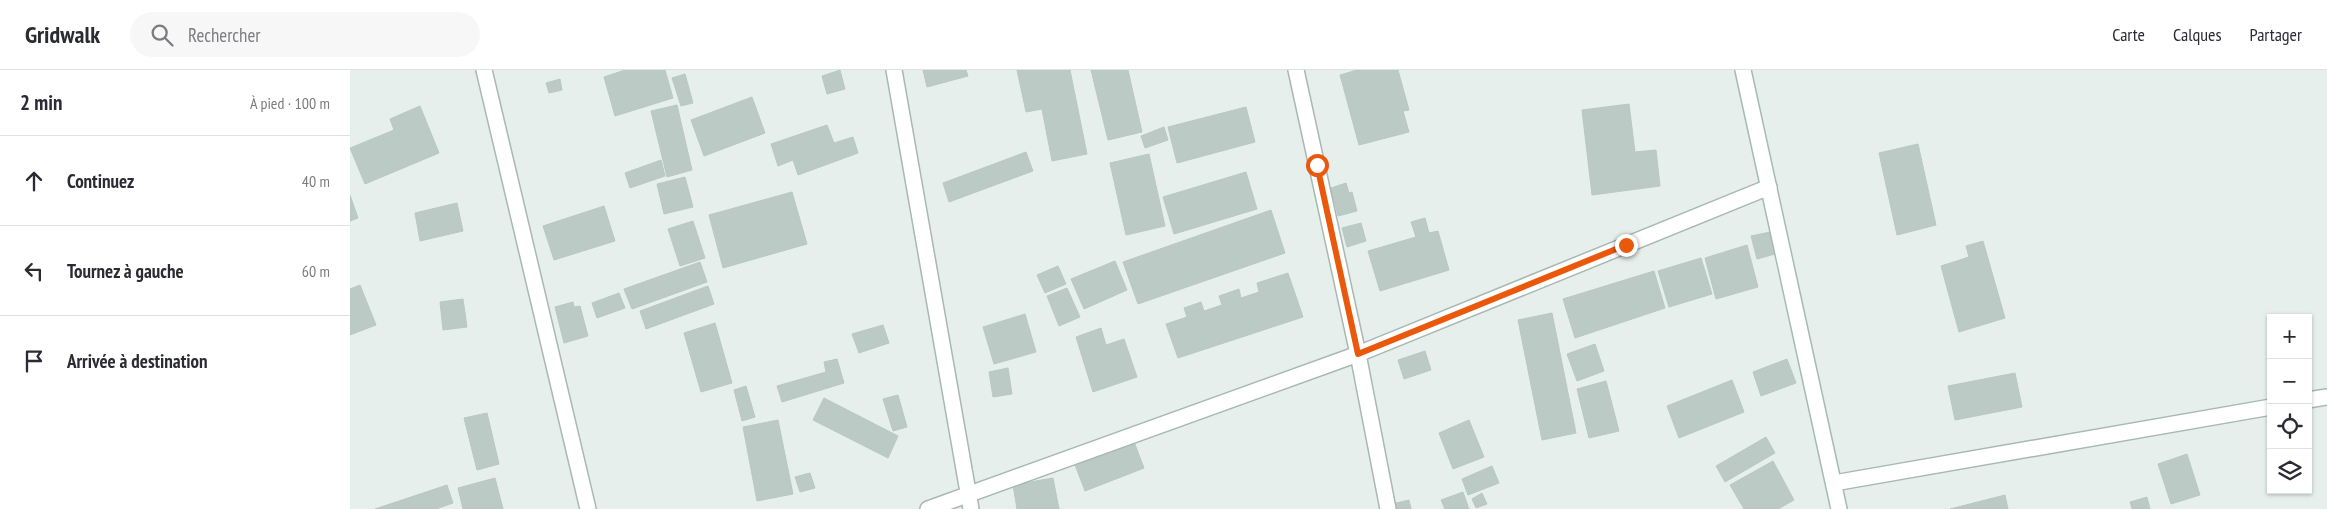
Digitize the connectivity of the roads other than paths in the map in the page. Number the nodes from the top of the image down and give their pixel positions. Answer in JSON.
{"nodes":[{"id":1,"x":484,"y":70,"type":"edge"},
{"id":2,"x":894,"y":70,"type":"edge"},
{"id":3,"x":1296,"y":70,"type":"edge"},
{"id":4,"x":1743,"y":70,"type":"edge"},
{"id":5,"x":1769,"y":188,"type":"junction"},
{"id":6,"x":1358,"y":354,"type":"junction"},
{"id":7,"x":2327,"y":397,"type":"edge"},
{"id":8,"x":2312,"y":399,"type":"edge"},
{"id":9,"x":2267,"y":407,"type":"edge"},
{"id":10,"x":1834,"y":483,"type":"junction"},
{"id":11,"x":970,"y":502,"type":"edge"},
{"id":12,"x":588,"y":509,"type":"edge"},
{"id":13,"x":928,"y":509,"type":"edge"},
{"id":14,"x":1388,"y":509,"type":"edge"},
{"id":15,"x":1839,"y":509,"type":"edge"}],
"edges":[{"from":1,"to":12,"type":"street"},
{"from":2,"to":11,"type":"street"},
{"from":3,"to":6,"type":"street"},
{"from":4,"to":5,"type":"street"},
{"from":5,"to":6,"type":"street"},
{"from":5,"to":10,"type":"street"},
{"from":6,"to":11,"type":"street"},
{"from":6,"to":14,"type":"street"},
{"from":7,"to":8,"type":"street"},
{"from":9,"to":10,"type":"street"},
{"from":10,"to":15,"type":"street"},
{"from":11,"to":13,"type":"street"}]}
